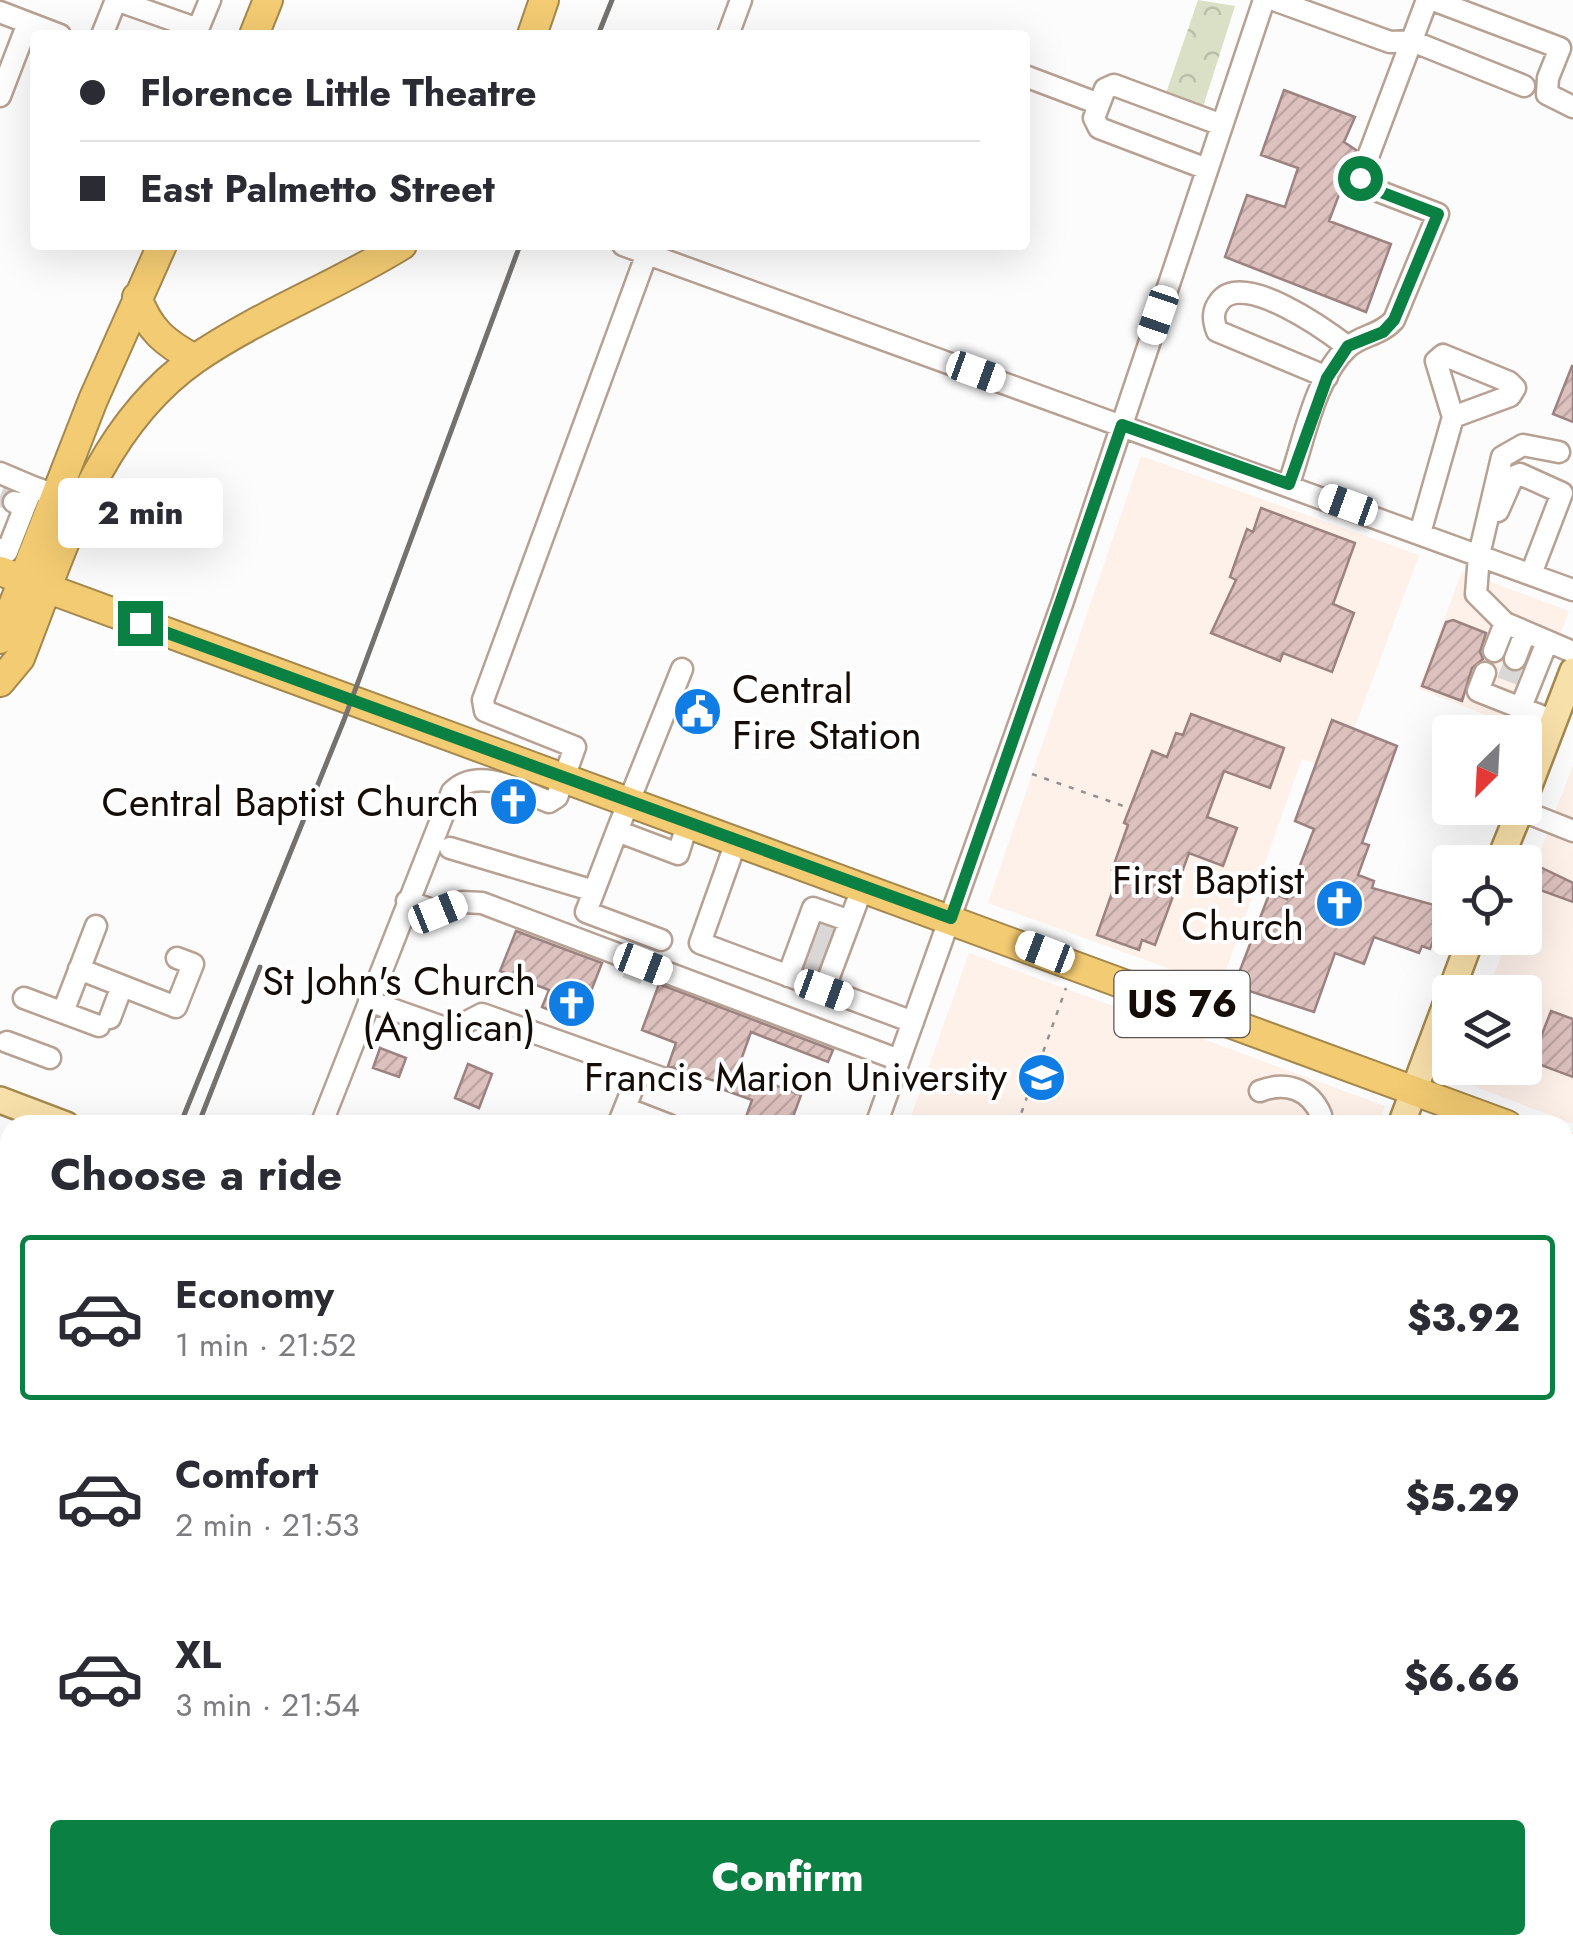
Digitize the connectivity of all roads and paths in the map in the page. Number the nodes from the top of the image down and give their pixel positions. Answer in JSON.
{"nodes":[{"id":1,"x":210,"y":0,"type":"edge"},
{"id":2,"x":268,"y":0,"type":"edge"},
{"id":3,"x":544,"y":0,"type":"edge"},
{"id":4,"x":741,"y":0,"type":"edge"},
{"id":5,"x":1264,"y":0,"type":"edge"},
{"id":6,"x":1274,"y":0,"type":"edge"},
{"id":7,"x":1430,"y":0,"type":"edge"},
{"id":8,"x":0,"y":12,"type":"edge"},
{"id":9,"x":28,"y":23,"type":"junction"},
{"id":10,"x":47,"y":30,"type":"edge"},
{"id":11,"x":104,"y":30,"type":"edge"},
{"id":12,"x":256,"y":30,"type":"edge"},
{"id":13,"x":534,"y":30,"type":"edge"},
{"id":14,"x":730,"y":30,"type":"edge"},
{"id":15,"x":1412,"y":41,"type":"junction"},
{"id":16,"x":1030,"y":78,"type":"edge"},
{"id":17,"x":1524,"y":86,"type":"dead end"},
{"id":18,"x":0,"y":96,"type":"edge"},
{"id":19,"x":1100,"y":104,"type":"junction"},
{"id":20,"x":1573,"y":106,"type":"edge"},
{"id":21,"x":1222,"y":126,"type":"junction"},
{"id":22,"x":1207,"y":169,"type":"junction"},
{"id":23,"x":160,"y":250,"type":"edge"},
{"id":24,"x":393,"y":250,"type":"edge"},
{"id":25,"x":649,"y":250,"type":"edge"},
{"id":26,"x":138,"y":297,"type":"junction"},
{"id":27,"x":1348,"y":346,"type":"junction"},
{"id":28,"x":195,"y":359,"type":"junction"},
{"id":29,"x":1327,"y":378,"type":"junction"},
{"id":30,"x":1453,"y":417,"type":"dead end"},
{"id":31,"x":1122,"y":425,"type":"junction"},
{"id":32,"x":1568,"y":455,"type":"edge"},
{"id":33,"x":0,"y":473,"type":"edge"},
{"id":34,"x":1289,"y":484,"type":"junction"},
{"id":35,"x":31,"y":508,"type":"junction"},
{"id":36,"x":1420,"y":532,"type":"junction"},
{"id":37,"x":1481,"y":544,"type":"junction"},
{"id":38,"x":13,"y":568,"type":"edge"},
{"id":39,"x":1531,"y":574,"type":"junction"},
{"id":40,"x":1573,"y":590,"type":"edge"},
{"id":41,"x":1515,"y":628,"type":"junction"},
{"id":42,"x":0,"y":639,"type":"edge"},
{"id":43,"x":1547,"y":642,"type":"junction"},
{"id":44,"x":1494,"y":651,"type":"tunnel mouth"},
{"id":45,"x":1573,"y":652,"type":"edge"},
{"id":46,"x":1515,"y":659,"type":"tunnel mouth"},
{"id":47,"x":682,"y":670,"type":"dead end"},
{"id":48,"x":1573,"y":671,"type":"edge"},
{"id":49,"x":1486,"y":673,"type":"dead end"},
{"id":50,"x":0,"y":682,"type":"edge"},
{"id":51,"x":1521,"y":707,"type":"junction"},
{"id":52,"x":1554,"y":721,"type":"junction"},
{"id":53,"x":1542,"y":752,"type":"edge"},
{"id":54,"x":1032,"y":774,"type":"dead end"},
{"id":55,"x":564,"y":777,"type":"junction"},
{"id":56,"x":628,"y":800,"type":"junction"},
{"id":57,"x":1129,"y":808,"type":"dead end"},
{"id":58,"x":1542,"y":815,"type":"edge"},
{"id":59,"x":688,"y":822,"type":"junction"},
{"id":60,"x":617,"y":831,"type":"junction"},
{"id":61,"x":1573,"y":831,"type":"edge"},
{"id":62,"x":737,"y":840,"type":"junction"},
{"id":63,"x":450,"y":848,"type":"dead end"},
{"id":64,"x":863,"y":886,"type":"junction"},
{"id":65,"x":594,"y":891,"type":"junction"},
{"id":66,"x":407,"y":901,"type":"junction"},
{"id":67,"x":951,"y":918,"type":"junction"},
{"id":68,"x":96,"y":926,"type":"dead end"},
{"id":69,"x":660,"y":940,"type":"dead end"},
{"id":70,"x":835,"y":954,"type":"junction"},
{"id":71,"x":1465,"y":955,"type":"edge"},
{"id":72,"x":177,"y":958,"type":"dead end"},
{"id":73,"x":630,"y":966,"type":"junction"},
{"id":74,"x":79,"y":969,"type":"junction"},
{"id":75,"x":666,"y":972,"type":"junction"},
{"id":76,"x":788,"y":976,"type":"junction"},
{"id":77,"x":122,"y":986,"type":"junction"},
{"id":78,"x":1066,"y":988,"type":"dead end"},
{"id":79,"x":24,"y":998,"type":"dead end"},
{"id":80,"x":368,"y":1001,"type":"junction"},
{"id":81,"x":63,"y":1012,"type":"junction"},
{"id":82,"x":913,"y":1022,"type":"junction"},
{"id":83,"x":6,"y":1033,"type":"edge"},
{"id":84,"x":50,"y":1058,"type":"dead end"},
{"id":85,"x":899,"y":1060,"type":"junction"},
{"id":86,"x":640,"y":1070,"type":"junction"},
{"id":87,"x":670,"y":1081,"type":"dead end"},
{"id":88,"x":1414,"y":1090,"type":"junction"},
{"id":89,"x":1260,"y":1091,"type":"dead end"},
{"id":90,"x":0,"y":1100,"type":"edge"},
{"id":91,"x":40,"y":1115,"type":"edge"},
{"id":92,"x":325,"y":1115,"type":"edge"},
{"id":93,"x":621,"y":1115,"type":"edge"},
{"id":94,"x":880,"y":1115,"type":"edge"},
{"id":95,"x":1021,"y":1115,"type":"edge"},
{"id":96,"x":1321,"y":1115,"type":"dead end"},
{"id":97,"x":1405,"y":1115,"type":"edge"},
{"id":98,"x":1480,"y":1115,"type":"edge"}],
"edges":[{"from":1,"to":11,"type":"street"},
{"from":2,"to":12,"type":"highway"},
{"from":3,"to":13,"type":"highway"},
{"from":4,"to":14,"type":"street"},
{"from":5,"to":21,"type":"street"},
{"from":6,"to":15,"type":"street"},
{"from":7,"to":15,"type":"street"},
{"from":7,"to":20,"type":"street"},
{"from":8,"to":9,"type":"street"},
{"from":9,"to":10,"type":"street"},
{"from":9,"to":18,"type":"street"},
{"from":15,"to":17,"type":"street"},
{"from":15,"to":27,"type":"street"},
{"from":16,"to":19,"type":"street"},
{"from":19,"to":21,"type":"street"},
{"from":19,"to":22,"type":"street"},
{"from":21,"to":22,"type":"street"},
{"from":22,"to":31,"type":"street"},
{"from":23,"to":26,"type":"highway"},
{"from":24,"to":28,"type":"highway"},
{"from":25,"to":31,"type":"street"},
{"from":25,"to":55,"type":"street"},
{"from":26,"to":28,"type":"highway"},
{"from":26,"to":35,"type":"highway"},
{"from":27,"to":29,"type":"street"},
{"from":27,"to":29,"type":"street"},
{"from":28,"to":38,"type":"highway"},
{"from":29,"to":34,"type":"street"},
{"from":30,"to":36,"type":"street"},
{"from":31,"to":34,"type":"street"},
{"from":31,"to":67,"type":"street"},
{"from":32,"to":37,"type":"street"},
{"from":33,"to":35,"type":"street"},
{"from":34,"to":36,"type":"street"},
{"from":35,"to":38,"type":"highway"},
{"from":36,"to":37,"type":"street"},
{"from":37,"to":39,"type":"street"},
{"from":37,"to":39,"type":"street"},
{"from":37,"to":41,"type":"street"},
{"from":38,"to":42,"type":"highway"},
{"from":38,"to":50,"type":"highway"},
{"from":38,"to":55,"type":"highway","number":"US 76"},
{"from":39,"to":40,"type":"street"},
{"from":41,"to":43,"type":"street"},
{"from":41,"to":44,"type":"street"},
{"from":41,"to":46,"type":"street"},
{"from":43,"to":45,"type":"street"},
{"from":43,"to":51,"type":"street"},
{"from":47,"to":56,"type":"street"},
{"from":48,"to":52,"type":"main road"},
{"from":49,"to":51,"type":"street"},
{"from":51,"to":52,"type":"street"},
{"from":52,"to":53,"type":"main road"},
{"from":54,"to":57,"type":"path"},
{"from":55,"to":56,"type":"highway","number":"US 76"},
{"from":55,"to":66,"type":"street"},
{"from":56,"to":59,"type":"highway","number":"US 76"},
{"from":56,"to":60,"type":"street"},
{"from":58,"to":61,"type":"street"},
{"from":59,"to":60,"type":"street"},
{"from":59,"to":62,"type":"highway","number":"US 76"},
{"from":60,"to":65,"type":"street"},
{"from":62,"to":64,"type":"highway","number":"US 76"},
{"from":62,"to":76,"type":"street"},
{"from":63,"to":65,"type":"street"},
{"from":64,"to":67,"type":"highway","number":"US 76"},
{"from":64,"to":70,"type":"street"},
{"from":65,"to":69,"type":"street"},
{"from":66,"to":73,"type":"street"},
{"from":66,"to":80,"type":"street"},
{"from":67,"to":82,"type":"street"},
{"from":67,"to":88,"type":"highway","number":"US 76"},
{"from":68,"to":74,"type":"street"},
{"from":70,"to":76,"type":"street"},
{"from":70,"to":76,"type":"street"},
{"from":70,"to":82,"type":"street"},
{"from":71,"to":88,"type":"main road"},
{"from":72,"to":77,"type":"street"},
{"from":73,"to":75,"type":"street"},
{"from":73,"to":75,"type":"street"},
{"from":74,"to":77,"type":"street"},
{"from":74,"to":81,"type":"street"},
{"from":75,"to":85,"type":"street"},
{"from":77,"to":81,"type":"street"},
{"from":78,"to":95,"type":"path"},
{"from":79,"to":81,"type":"street"},
{"from":80,"to":86,"type":"street"},
{"from":80,"to":92,"type":"street"},
{"from":82,"to":85,"type":"street"},
{"from":83,"to":84,"type":"street"},
{"from":85,"to":94,"type":"street"},
{"from":86,"to":87,"type":"street"},
{"from":86,"to":93,"type":"street"},
{"from":88,"to":97,"type":"main road"},
{"from":88,"to":98,"type":"highway","number":"US 76"},
{"from":89,"to":96,"type":"street"},
{"from":90,"to":91,"type":"main road"}]}
